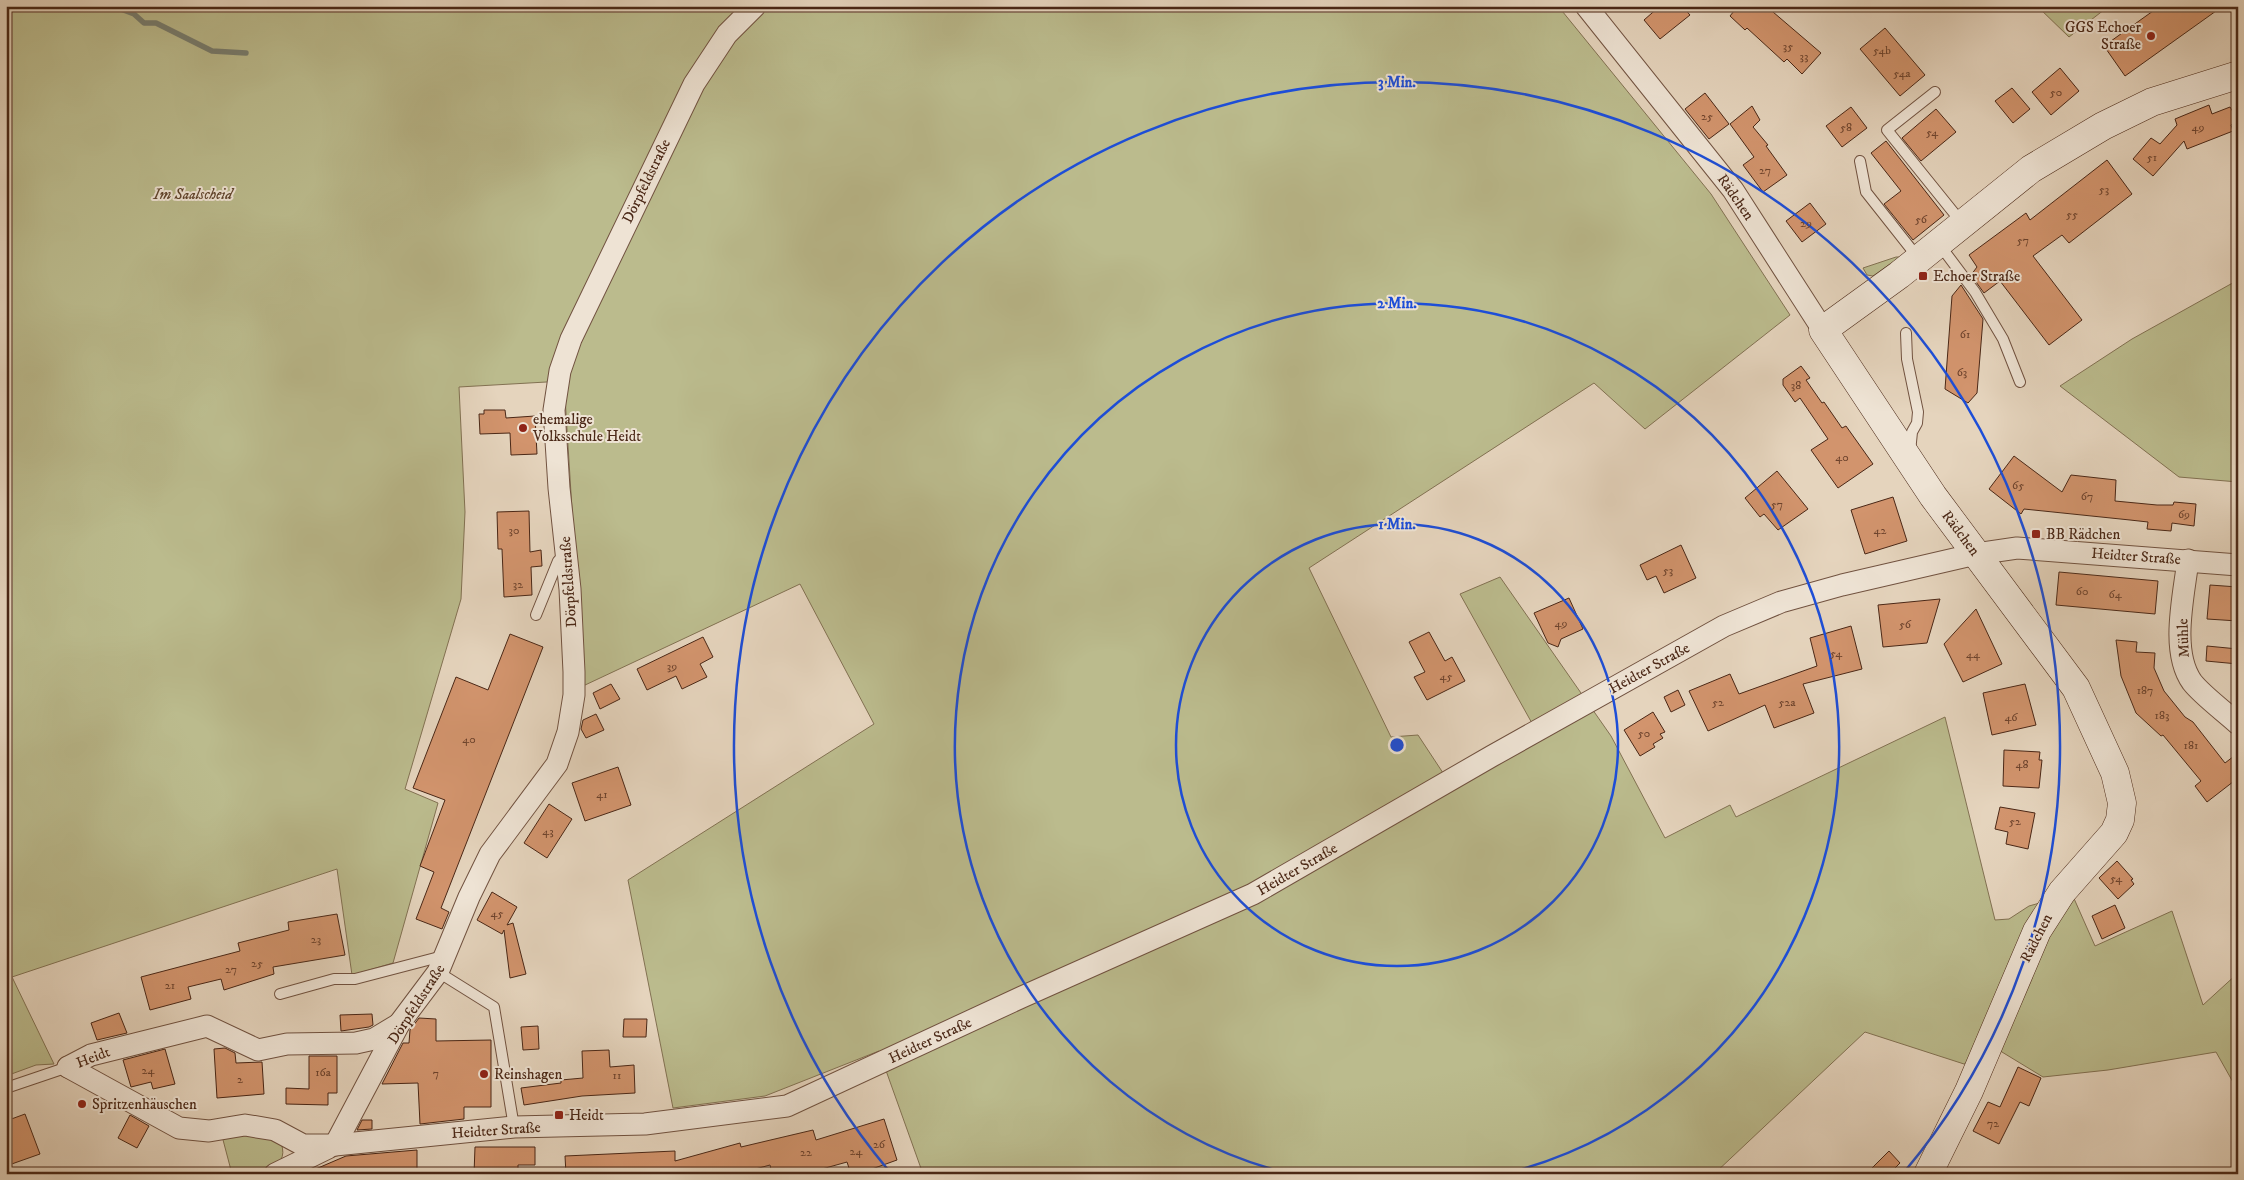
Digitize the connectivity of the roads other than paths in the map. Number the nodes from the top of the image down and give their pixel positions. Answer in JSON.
{"nodes":[{"id":1,"x":755,"y":6,"type":"edge"},
{"id":2,"x":1586,"y":6,"type":"edge"},
{"id":3,"x":2238,"y":75,"type":"edge"},
{"id":4,"x":1935,"y":92,"type":"dead end"},
{"id":5,"x":1860,"y":161,"type":"dead end"},
{"id":6,"x":1962,"y":223,"type":"junction"},
{"id":7,"x":1929,"y":252,"type":"junction"},
{"id":8,"x":1823,"y":330,"type":"junction"},
{"id":9,"x":1906,"y":333,"type":"dead end"},
{"id":10,"x":2020,"y":382,"type":"dead end"},
{"id":11,"x":1909,"y":460,"type":"junction"},
{"id":12,"x":567,"y":551,"type":"junction"},
{"id":13,"x":1976,"y":554,"type":"junction"},
{"id":14,"x":2188,"y":560,"type":"junction"},
{"id":15,"x":2238,"y":565,"type":"edge"},
{"id":16,"x":536,"y":615,"type":"dead end"},
{"id":17,"x":2238,"y":724,"type":"edge"},
{"id":18,"x":442,"y":964,"type":"junction"},
{"id":19,"x":280,"y":994,"type":"dead end"},
{"id":20,"x":399,"y":1024,"type":"junction"},
{"id":21,"x":68,"y":1067,"type":"junction"},
{"id":22,"x":6,"y":1088,"type":"edge"},
{"id":23,"x":514,"y":1127,"type":"junction"},
{"id":24,"x":335,"y":1145,"type":"junction"},
{"id":25,"x":274,"y":1174,"type":"edge"},
{"id":26,"x":1928,"y":1174,"type":"edge"}],
"edges":[{"from":1,"to":12,"type":"street","name":"Dörpfeldstraße"},
{"from":2,"to":8,"type":"street","name":"Rädchen"},
{"from":3,"to":6,"type":"street"},
{"from":4,"to":6,"type":"lane"},
{"from":5,"to":7,"type":"lane"},
{"from":6,"to":7,"type":"street"},
{"from":7,"to":8,"type":"street"},
{"from":7,"to":10,"type":"lane"},
{"from":8,"to":11,"type":"street","name":"Rädchen"},
{"from":9,"to":11,"type":"lane"},
{"from":11,"to":13,"type":"street","name":"Rädchen"},
{"from":12,"to":16,"type":"lane"},
{"from":12,"to":18,"type":"street","name":"Dörpfeldstraße"},
{"from":13,"to":14,"type":"street","name":"Heidter Straße"},
{"from":13,"to":23,"type":"street","name":"Heidter Straße"},
{"from":13,"to":26,"type":"street","name":"Rädchen"},
{"from":14,"to":15,"type":"street","name":"Heidter Straße"},
{"from":14,"to":17,"type":"street","name":"Mühle"},
{"from":18,"to":19,"type":"lane"},
{"from":18,"to":20,"type":"street","name":"Dörpfeldstraße"},
{"from":18,"to":23,"type":"lane"},
{"from":20,"to":21,"type":"street","name":"Heidt"},
{"from":20,"to":24,"type":"street","name":"Dörpfeldstraße"},
{"from":21,"to":22,"type":"lane"},
{"from":21,"to":24,"type":"street","name":"Heidt"},
{"from":23,"to":24,"type":"street","name":"Heidter Straße"},
{"from":24,"to":25,"type":"street"}]}
